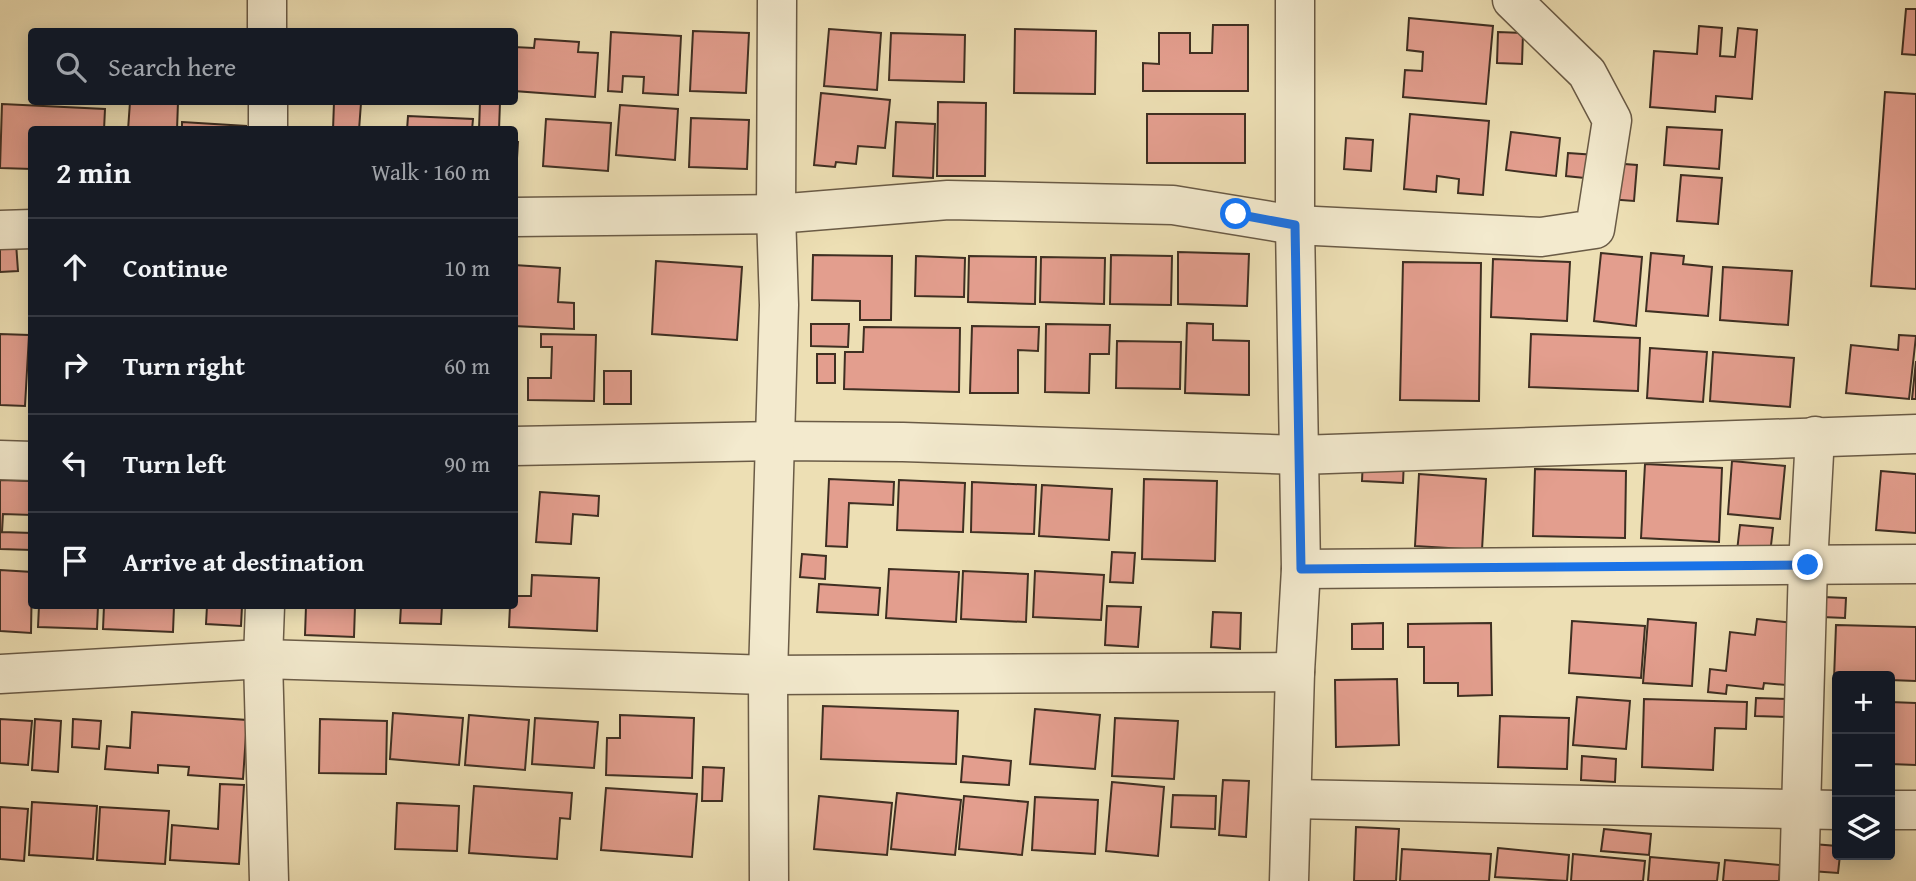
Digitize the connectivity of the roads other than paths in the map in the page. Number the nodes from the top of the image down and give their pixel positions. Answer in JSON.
{"nodes":[{"id":1,"x":267,"y":0,"type":"edge"},
{"id":2,"x":777,"y":0,"type":"edge"},
{"id":3,"x":1294,"y":0,"type":"edge"},
{"id":4,"x":1512,"y":0,"type":"edge"},
{"id":5,"x":267,"y":28,"type":"edge"},
{"id":6,"x":268,"y":105,"type":"edge"},
{"id":7,"x":268,"y":126,"type":"edge"},
{"id":8,"x":776,"y":214,"type":"junction"},
{"id":9,"x":518,"y":217,"type":"edge"},
{"id":10,"x":1295,"y":225,"type":"junction"},
{"id":11,"x":28,"y":229,"type":"edge"},
{"id":12,"x":0,"y":230,"type":"edge"},
{"id":13,"x":1916,"y":433,"type":"edge"},
{"id":14,"x":1815,"y":436,"type":"junction"},
{"id":15,"x":775,"y":441,"type":"junction"},
{"id":16,"x":518,"y":446,"type":"edge"},
{"id":17,"x":1299,"y":455,"type":"junction"},
{"id":18,"x":0,"y":460,"type":"edge"},
{"id":19,"x":28,"y":461,"type":"edge"},
{"id":20,"x":1916,"y":564,"type":"edge"},
{"id":21,"x":1808,"y":565,"type":"junction"},
{"id":22,"x":1301,"y":569,"type":"junction"},
{"id":23,"x":265,"y":609,"type":"edge"},
{"id":24,"x":263,"y":659,"type":"junction"},
{"id":25,"x":1295,"y":672,"type":"junction"},
{"id":26,"x":0,"y":674,"type":"edge"},
{"id":27,"x":768,"y":675,"type":"junction"},
{"id":28,"x":1292,"y":799,"type":"junction"},
{"id":29,"x":1819,"y":810,"type":"edge"},
{"id":30,"x":1895,"y":810,"type":"edge"},
{"id":31,"x":1916,"y":810,"type":"edge"},
{"id":32,"x":269,"y":881,"type":"edge"},
{"id":33,"x":769,"y":881,"type":"edge"},
{"id":34,"x":1289,"y":881,"type":"edge"},
{"id":35,"x":1799,"y":881,"type":"edge"}],
"edges":[{"from":1,"to":5,"type":"street"},
{"from":2,"to":8,"type":"street"},
{"from":3,"to":10,"type":"street"},
{"from":4,"to":10,"type":"street"},
{"from":6,"to":7,"type":"street"},
{"from":8,"to":9,"type":"street"},
{"from":8,"to":10,"type":"street"},
{"from":8,"to":15,"type":"street"},
{"from":10,"to":17,"type":"street"},
{"from":11,"to":12,"type":"street"},
{"from":13,"to":14,"type":"street"},
{"from":14,"to":17,"type":"street"},
{"from":14,"to":21,"type":"street"},
{"from":15,"to":16,"type":"street"},
{"from":15,"to":17,"type":"street"},
{"from":15,"to":27,"type":"street"},
{"from":17,"to":22,"type":"street"},
{"from":18,"to":19,"type":"street"},
{"from":20,"to":21,"type":"street"},
{"from":21,"to":22,"type":"street"},
{"from":21,"to":29,"type":"street"},
{"from":22,"to":25,"type":"street"},
{"from":23,"to":24,"type":"street"},
{"from":24,"to":26,"type":"street"},
{"from":24,"to":27,"type":"street"},
{"from":24,"to":32,"type":"street"},
{"from":25,"to":27,"type":"street"},
{"from":25,"to":28,"type":"street"},
{"from":27,"to":33,"type":"street"},
{"from":28,"to":29,"type":"street"},
{"from":28,"to":34,"type":"street"},
{"from":29,"to":35,"type":"street"},
{"from":30,"to":31,"type":"street"}]}
